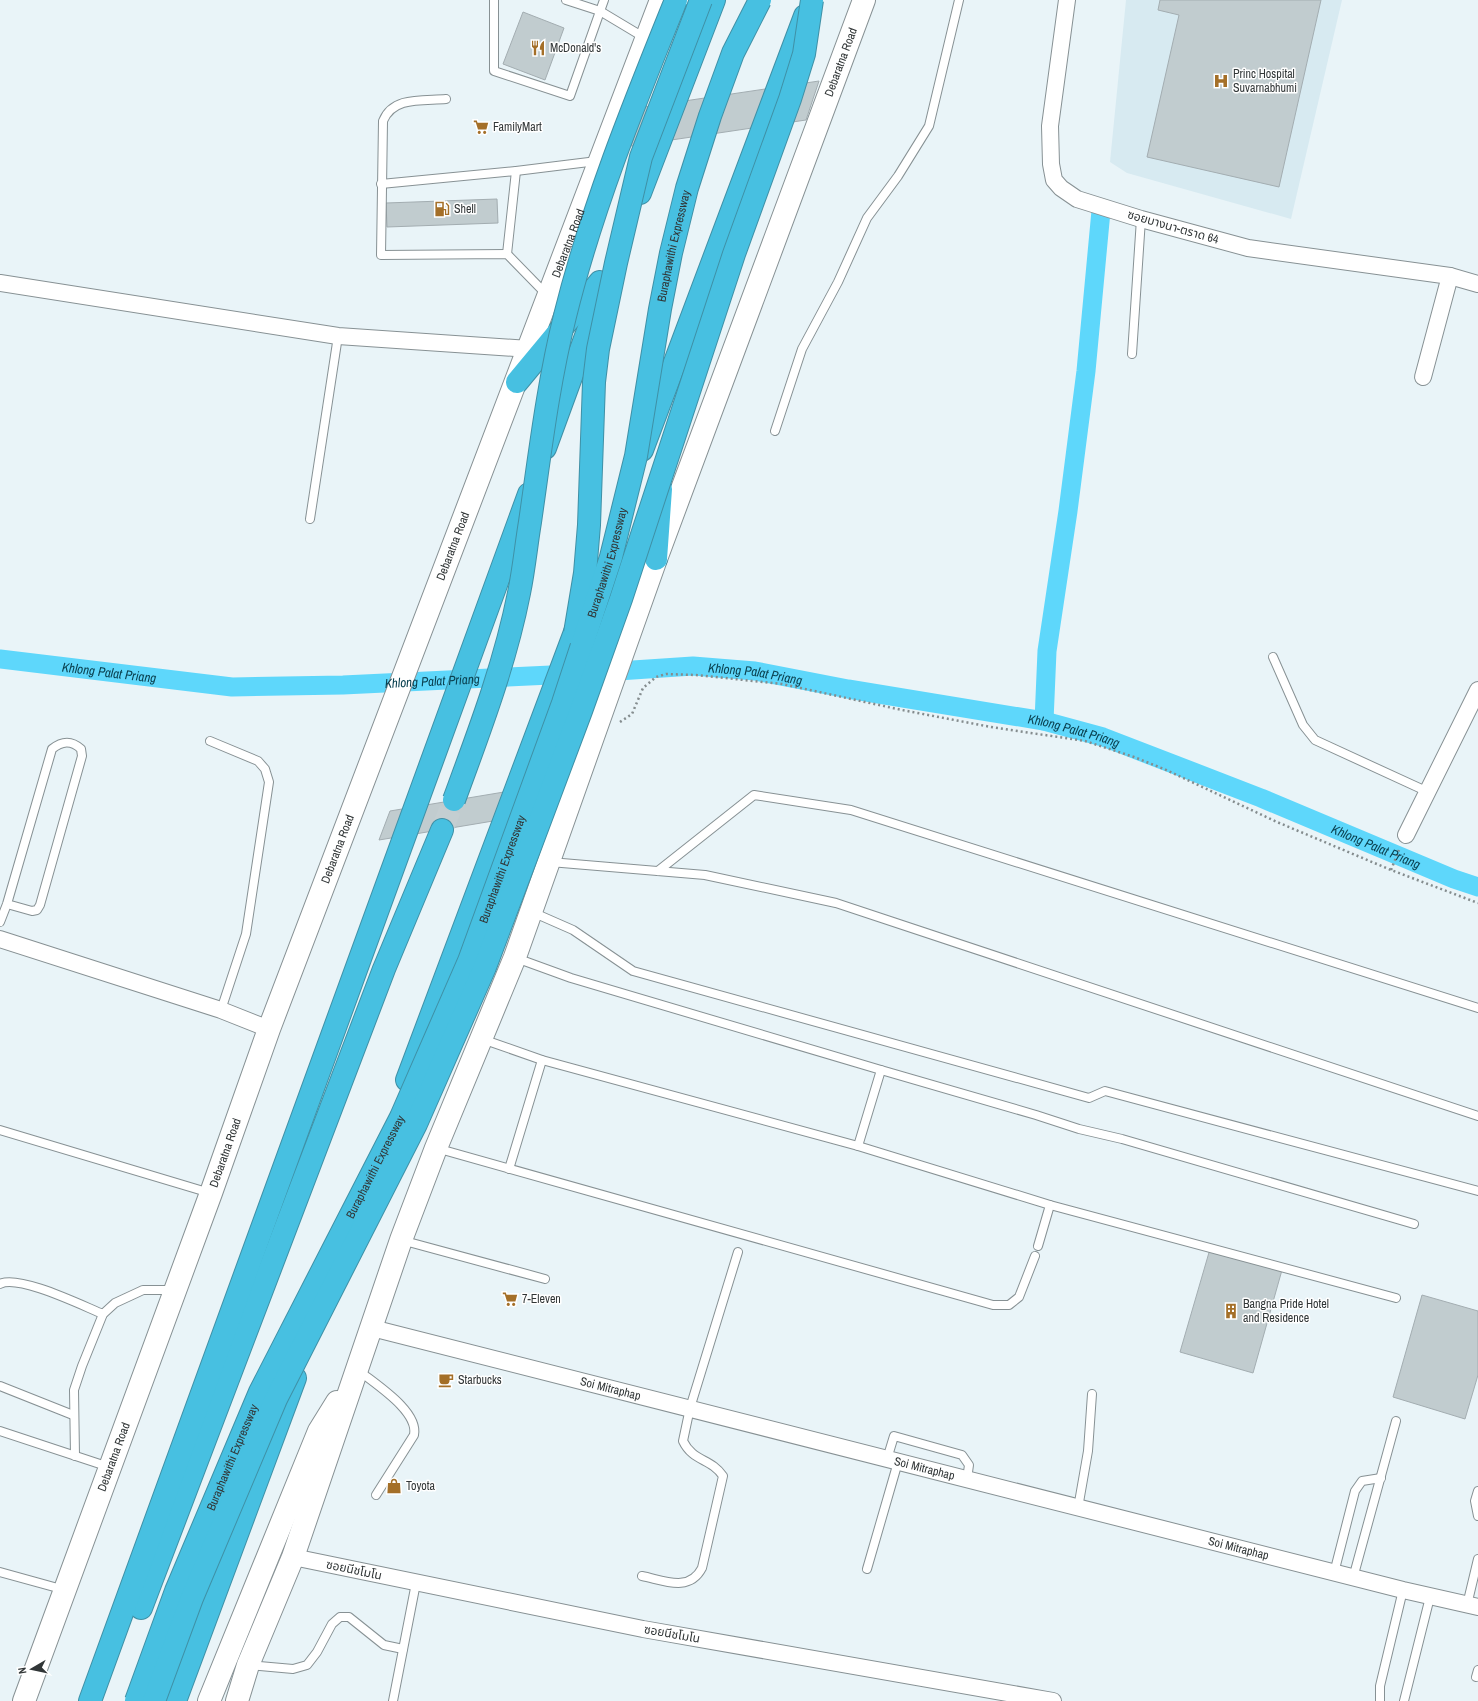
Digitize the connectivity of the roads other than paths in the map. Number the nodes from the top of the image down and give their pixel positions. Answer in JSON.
{"nodes":[{"id":1,"x":494,"y":0,"type":"edge"},
{"id":2,"x":566,"y":0,"type":"edge"},
{"id":3,"x":604,"y":0,"type":"edge"},
{"id":4,"x":661,"y":0,"type":"edge"},
{"id":5,"x":676,"y":0,"type":"edge"},
{"id":6,"x":701,"y":0,"type":"edge"},
{"id":7,"x":714,"y":0,"type":"edge"},
{"id":8,"x":760,"y":0,"type":"edge"},
{"id":9,"x":811,"y":0,"type":"edge"},
{"id":10,"x":864,"y":0,"type":"edge"},
{"id":11,"x":959,"y":0,"type":"edge"},
{"id":12,"x":1067,"y":0,"type":"edge"},
{"id":13,"x":600,"y":11,"type":"junction"},
{"id":14,"x":647,"y":39,"type":"junction"},
{"id":15,"x":446,"y":99,"type":"dead end"},
{"id":16,"x":599,"y":160,"type":"junction"},
{"id":17,"x":516,"y":171,"type":"junction"},
{"id":18,"x":381,"y":184,"type":"junction"},
{"id":19,"x":1141,"y":219,"type":"junction"},
{"id":20,"x":507,"y":254,"type":"junction"},
{"id":21,"x":610,"y":270,"type":"junction"},
{"id":22,"x":1450,"y":276,"type":"junction"},
{"id":23,"x":0,"y":283,"type":"edge"},
{"id":24,"x":1478,"y":284,"type":"edge"},
{"id":25,"x":549,"y":297,"type":"junction"},
{"id":26,"x":338,"y":336,"type":"junction"},
{"id":27,"x":529,"y":349,"type":"junction"},
{"id":28,"x":1132,"y":354,"type":"dead end"},
{"id":29,"x":670,"y":374,"type":"junction"},
{"id":30,"x":1423,"y":377,"type":"dead end"},
{"id":31,"x":517,"y":382,"type":"junction"},
{"id":32,"x":775,"y":431,"type":"dead end"},
{"id":33,"x":310,"y":518,"type":"dead end"},
{"id":34,"x":656,"y":559,"type":"junction"},
{"id":35,"x":1273,"y":657,"type":"dead end"},
{"id":36,"x":1478,"y":690,"type":"edge"},
{"id":37,"x":558,"y":697,"type":"junction"},
{"id":38,"x":210,"y":741,"type":"dead end"},
{"id":39,"x":1426,"y":791,"type":"junction"},
{"id":40,"x":454,"y":800,"type":"tunnel mouth"},
{"id":41,"x":442,"y":830,"type":"tunnel mouth"},
{"id":42,"x":1406,"y":835,"type":"dead end"},
{"id":43,"x":549,"y":862,"type":"junction"},
{"id":44,"x":658,"y":871,"type":"junction"},
{"id":45,"x":7,"y":904,"type":"junction"},
{"id":46,"x":531,"y":912,"type":"junction"},
{"id":47,"x":0,"y":922,"type":"edge"},
{"id":48,"x":0,"y":939,"type":"edge"},
{"id":49,"x":516,"y":957,"type":"junction"},
{"id":50,"x":1478,"y":1008,"type":"edge"},
{"id":51,"x":221,"y":1010,"type":"junction"},
{"id":52,"x":269,"y":1029,"type":"junction"},
{"id":53,"x":481,"y":1039,"type":"junction"},
{"id":54,"x":542,"y":1060,"type":"junction"},
{"id":55,"x":881,"y":1070,"type":"junction"},
{"id":56,"x":1478,"y":1116,"type":"edge"},
{"id":57,"x":0,"y":1130,"type":"edge"},
{"id":58,"x":858,"y":1146,"type":"junction"},
{"id":59,"x":436,"y":1148,"type":"junction"},
{"id":60,"x":508,"y":1169,"type":"junction"},
{"id":61,"x":1478,"y":1191,"type":"edge"},
{"id":62,"x":211,"y":1193,"type":"junction"},
{"id":63,"x":1050,"y":1205,"type":"junction"},
{"id":64,"x":1414,"y":1224,"type":"dead end"},
{"id":65,"x":402,"y":1240,"type":"junction"},
{"id":66,"x":1038,"y":1246,"type":"dead end"},
{"id":67,"x":738,"y":1252,"type":"dead end"},
{"id":68,"x":1035,"y":1256,"type":"dead end"},
{"id":69,"x":545,"y":1279,"type":"dead end"},
{"id":70,"x":0,"y":1284,"type":"edge"},
{"id":71,"x":176,"y":1290,"type":"junction"},
{"id":72,"x":1396,"y":1298,"type":"dead end"},
{"id":73,"x":104,"y":1314,"type":"junction"},
{"id":74,"x":372,"y":1328,"type":"junction"},
{"id":75,"x":358,"y":1368,"type":"junction"},
{"id":76,"x":0,"y":1386,"type":"edge"},
{"id":77,"x":1092,"y":1394,"type":"dead end"},
{"id":78,"x":690,"y":1408,"type":"junction"},
{"id":79,"x":73,"y":1415,"type":"junction"},
{"id":80,"x":1396,"y":1421,"type":"dead end"},
{"id":81,"x":0,"y":1431,"type":"edge"},
{"id":82,"x":75,"y":1456,"type":"junction"},
{"id":83,"x":893,"y":1460,"type":"junction"},
{"id":84,"x":110,"y":1468,"type":"junction"},
{"id":85,"x":1380,"y":1478,"type":"junction"},
{"id":86,"x":967,"y":1479,"type":"junction"},
{"id":87,"x":1478,"y":1491,"type":"edge"},
{"id":88,"x":376,"y":1495,"type":"dead end"},
{"id":89,"x":1078,"y":1508,"type":"junction"},
{"id":90,"x":1478,"y":1516,"type":"edge"},
{"id":91,"x":293,"y":1557,"type":"junction"},
{"id":92,"x":1478,"y":1558,"type":"edge"},
{"id":93,"x":867,"y":1569,"type":"dead end"},
{"id":94,"x":0,"y":1572,"type":"edge"},
{"id":95,"x":1334,"y":1572,"type":"junction"},
{"id":96,"x":642,"y":1576,"type":"dead end"},
{"id":97,"x":1353,"y":1578,"type":"junction"},
{"id":98,"x":416,"y":1583,"type":"junction"},
{"id":99,"x":65,"y":1590,"type":"junction"},
{"id":100,"x":1403,"y":1590,"type":"junction"},
{"id":101,"x":1430,"y":1597,"type":"junction"},
{"id":102,"x":1472,"y":1606,"type":"edge"},
{"id":103,"x":50,"y":1631,"type":"junction"},
{"id":104,"x":403,"y":1649,"type":"junction"},
{"id":105,"x":248,"y":1665,"type":"junction"},
{"id":106,"x":24,"y":1701,"type":"edge"},
{"id":107,"x":36,"y":1701,"type":"edge"},
{"id":108,"x":90,"y":1701,"type":"edge"},
{"id":109,"x":106,"y":1701,"type":"edge"},
{"id":110,"x":136,"y":1701,"type":"edge"},
{"id":111,"x":154,"y":1701,"type":"edge"},
{"id":112,"x":175,"y":1701,"type":"edge"},
{"id":113,"x":210,"y":1701,"type":"edge"},
{"id":114,"x":237,"y":1701,"type":"edge"},
{"id":115,"x":393,"y":1701,"type":"edge"},
{"id":116,"x":1053,"y":1701,"type":"edge"},
{"id":117,"x":1380,"y":1701,"type":"edge"},
{"id":118,"x":1404,"y":1701,"type":"edge"}],
"edges":[{"from":1,"to":13,"type":"lane"},
{"from":2,"to":13,"type":"lane"},
{"from":3,"to":13,"type":"lane"},
{"from":4,"to":14,"type":"main road","name":"Debaratna Road"},
{"from":5,"to":40,"type":"highway","bridge":true},
{"from":6,"to":37,"type":"highway","bridge":true},
{"from":7,"to":21,"type":"highway"},
{"from":8,"to":37,"type":"highway","name":"Buraphawithi Expressway","bridge":true},
{"from":9,"to":29,"type":"highway"},
{"from":9,"to":111,"type":"highway","bridge":true},
{"from":10,"to":34,"type":"main road","name":"Debaratna Road"},
{"from":11,"to":32,"type":"lane"},
{"from":12,"to":19,"type":"street","name":"ซอยบางนา-ตราด 64"},
{"from":13,"to":14,"type":"lane"},
{"from":14,"to":16,"type":"main road","name":"Debaratna Road"},
{"from":15,"to":18,"type":"lane"},
{"from":16,"to":17,"type":"lane"},
{"from":16,"to":25,"type":"main road","name":"Debaratna Road"},
{"from":17,"to":18,"type":"lane"},
{"from":17,"to":20,"type":"lane"},
{"from":18,"to":20,"type":"lane"},
{"from":19,"to":22,"type":"street","name":"ซอยบางนา-ตราด 64"},
{"from":19,"to":28,"type":"lane"},
{"from":20,"to":25,"type":"lane"},
{"from":21,"to":31,"type":"highway"},
{"from":21,"to":108,"type":"highway"},
{"from":22,"to":24,"type":"street","name":"ซอยบางนา-ตราด 64"},
{"from":22,"to":30,"type":"street"},
{"from":23,"to":26,"type":"street"},
{"from":25,"to":27,"type":"main road","name":"Debaratna Road"},
{"from":26,"to":27,"type":"street"},
{"from":26,"to":33,"type":"lane"},
{"from":27,"to":31,"type":"main road","name":"Debaratna Road"},
{"from":29,"to":34,"type":"highway"},
{"from":29,"to":37,"type":"highway"},
{"from":31,"to":52,"type":"main road","name":"Debaratna Road"},
{"from":34,"to":43,"type":"main road","name":"Debaratna Road"},
{"from":35,"to":39,"type":"lane"},
{"from":36,"to":39,"type":"street"},
{"from":37,"to":110,"type":"highway","name":"Buraphawithi Expressway","bridge":true},
{"from":37,"to":112,"type":"highway"},
{"from":38,"to":51,"type":"lane"},
{"from":39,"to":42,"type":"street"},
{"from":41,"to":109,"type":"highway"},
{"from":43,"to":44,"type":"lane"},
{"from":43,"to":46,"type":"main road","name":"Debaratna Road"},
{"from":44,"to":50,"type":"lane"},
{"from":44,"to":56,"type":"lane"},
{"from":45,"to":45,"type":"lane"},
{"from":45,"to":47,"type":"lane"},
{"from":46,"to":49,"type":"main road","name":"Debaratna Road"},
{"from":46,"to":61,"type":"lane"},
{"from":48,"to":51,"type":"street"},
{"from":49,"to":53,"type":"main road","name":"Debaratna Road"},
{"from":49,"to":55,"type":"lane"},
{"from":51,"to":52,"type":"street"},
{"from":52,"to":62,"type":"main road","name":"Debaratna Road"},
{"from":53,"to":54,"type":"lane"},
{"from":53,"to":59,"type":"main road","name":"Debaratna Road"},
{"from":54,"to":58,"type":"lane"},
{"from":54,"to":60,"type":"lane"},
{"from":55,"to":58,"type":"lane"},
{"from":55,"to":64,"type":"lane"},
{"from":57,"to":62,"type":"lane"},
{"from":58,"to":63,"type":"lane"},
{"from":59,"to":60,"type":"lane"},
{"from":59,"to":65,"type":"main road","name":"Debaratna Road"},
{"from":60,"to":68,"type":"lane"},
{"from":62,"to":71,"type":"main road","name":"Debaratna Road"},
{"from":63,"to":66,"type":"lane"},
{"from":63,"to":72,"type":"lane"},
{"from":65,"to":69,"type":"lane"},
{"from":65,"to":74,"type":"main road","name":"Debaratna Road"},
{"from":67,"to":78,"type":"lane"},
{"from":70,"to":73,"type":"lane"},
{"from":71,"to":73,"type":"lane"},
{"from":71,"to":84,"type":"main road","name":"Debaratna Road"},
{"from":73,"to":79,"type":"lane"},
{"from":74,"to":75,"type":"main road","name":"Debaratna Road"},
{"from":74,"to":78,"type":"street","name":"Soi Mitraphap"},
{"from":75,"to":88,"type":"lane"},
{"from":75,"to":91,"type":"main road","name":"Debaratna Road"},
{"from":75,"to":113,"type":"main road"},
{"from":76,"to":79,"type":"lane"},
{"from":77,"to":89,"type":"lane"},
{"from":78,"to":83,"type":"street","name":"Soi Mitraphap"},
{"from":78,"to":96,"type":"lane"},
{"from":79,"to":82,"type":"lane"},
{"from":80,"to":85,"type":"lane"},
{"from":81,"to":82,"type":"lane"},
{"from":82,"to":84,"type":"lane"},
{"from":83,"to":86,"type":"street","name":"Soi Mitraphap"},
{"from":83,"to":86,"type":"lane"},
{"from":83,"to":93,"type":"lane"},
{"from":84,"to":99,"type":"main road","name":"Debaratna Road"},
{"from":85,"to":95,"type":"lane"},
{"from":85,"to":97,"type":"lane"},
{"from":86,"to":89,"type":"street","name":"Soi Mitraphap"},
{"from":87,"to":90,"type":"lane"},
{"from":89,"to":95,"type":"street","name":"Soi Mitraphap"},
{"from":91,"to":98,"type":"street","name":"ซอยนีชโมโน"},
{"from":91,"to":105,"type":"main road","name":"Debaratna Road"},
{"from":92,"to":102,"type":"lane"},
{"from":94,"to":99,"type":"lane"},
{"from":95,"to":97,"type":"street","name":"Soi Mitraphap"},
{"from":97,"to":100,"type":"street","name":"Soi Mitraphap"},
{"from":98,"to":104,"type":"lane"},
{"from":98,"to":116,"type":"street","name":"ซอยนีชโมโน"},
{"from":99,"to":103,"type":"main road","name":"Debaratna Road"},
{"from":100,"to":101,"type":"street","name":"Soi Mitraphap"},
{"from":100,"to":117,"type":"lane"},
{"from":101,"to":102,"type":"street","name":"Soi Mitraphap"},
{"from":101,"to":118,"type":"lane"},
{"from":103,"to":106,"type":"main road","name":"Debaratna Road"},
{"from":103,"to":107,"type":"main road"},
{"from":104,"to":105,"type":"lane"},
{"from":104,"to":115,"type":"lane"},
{"from":105,"to":114,"type":"main road","name":"Debaratna Road"}]}
